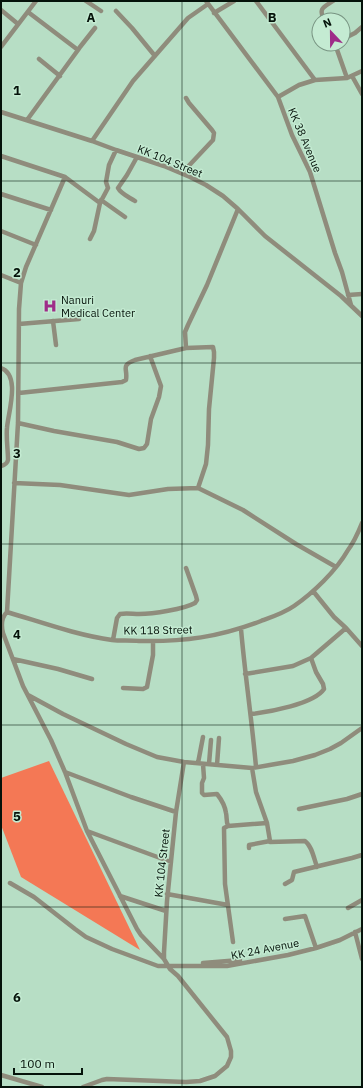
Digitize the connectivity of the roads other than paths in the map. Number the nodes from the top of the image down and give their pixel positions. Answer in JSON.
{"nodes":[{"id":1,"x":36,"y":1,"type":"edge"},
{"id":2,"x":86,"y":1,"type":"edge"},
{"id":3,"x":234,"y":1,"type":"edge"},
{"id":4,"x":256,"y":1,"type":"edge"},
{"id":5,"x":333,"y":1,"type":"edge"},
{"id":6,"x":207,"y":3,"type":"edge"},
{"id":7,"x":1,"y":10,"type":"edge"},
{"id":8,"x":28,"y":12,"type":"junction"},
{"id":9,"x":101,"y":12,"type":"dead end"},
{"id":10,"x":116,"y":12,"type":"dead end"},
{"id":11,"x":321,"y":12,"type":"edge"},
{"id":12,"x":214,"y":13,"type":"junction"},
{"id":13,"x":18,"y":24,"type":"junction"},
{"id":14,"x":362,"y":27,"type":"edge"},
{"id":15,"x":95,"y":28,"type":"dead end"},
{"id":16,"x":351,"y":35,"type":"edge"},
{"id":17,"x":1,"y":46,"type":"edge"},
{"id":18,"x":78,"y":50,"type":"junction"},
{"id":19,"x":338,"y":52,"type":"edge"},
{"id":20,"x":155,"y":56,"type":"junction"},
{"id":21,"x":38,"y":59,"type":"dead end"},
{"id":22,"x":362,"y":71,"type":"edge"},
{"id":23,"x":60,"y":76,"type":"junction"},
{"id":24,"x":352,"y":76,"type":"junction"},
{"id":25,"x":346,"y":78,"type":"junction"},
{"id":26,"x":315,"y":80,"type":"junction"},
{"id":27,"x":362,"y":94,"type":"edge"},
{"id":28,"x":278,"y":97,"type":"junction"},
{"id":29,"x":186,"y":98,"type":"dead end"},
{"id":30,"x":1,"y":112,"type":"edge"},
{"id":31,"x":28,"y":120,"type":"junction"},
{"id":32,"x":92,"y":141,"type":"junction"},
{"id":33,"x":116,"y":150,"type":"junction"},
{"id":34,"x":1,"y":156,"type":"edge"},
{"id":35,"x":137,"y":157,"type":"junction"},
{"id":36,"x":182,"y":173,"type":"junction"},
{"id":37,"x":65,"y":177,"type":"junction"},
{"id":38,"x":1,"y":194,"type":"edge"},
{"id":39,"x":101,"y":201,"type":"junction"},
{"id":40,"x":135,"y":201,"type":"dead end"},
{"id":41,"x":238,"y":209,"type":"junction"},
{"id":42,"x":51,"y":210,"type":"junction"},
{"id":43,"x":125,"y":217,"type":"dead end"},
{"id":44,"x":1,"y":231,"type":"edge"},
{"id":45,"x":90,"y":239,"type":"dead end"},
{"id":46,"x":36,"y":245,"type":"junction"},
{"id":47,"x":1,"y":275,"type":"edge"},
{"id":48,"x":21,"y":283,"type":"junction"},
{"id":49,"x":362,"y":294,"type":"edge"},
{"id":50,"x":348,"y":296,"type":"junction"},
{"id":51,"x":351,"y":305,"type":"junction"},
{"id":52,"x":362,"y":316,"type":"edge"},
{"id":53,"x":79,"y":319,"type":"dead end"},
{"id":54,"x":53,"y":321,"type":"junction"},
{"id":55,"x":19,"y":324,"type":"junction"},
{"id":56,"x":56,"y":346,"type":"dead end"},
{"id":57,"x":186,"y":348,"type":"junction"},
{"id":58,"x":150,"y":356,"type":"junction"},
{"id":59,"x":1,"y":368,"type":"edge"},
{"id":60,"x":19,"y":393,"type":"junction"},
{"id":61,"x":18,"y":423,"type":"junction"},
{"id":62,"x":1,"y":466,"type":"edge"},
{"id":63,"x":14,"y":483,"type":"junction"},
{"id":64,"x":198,"y":488,"type":"junction"},
{"id":65,"x":362,"y":523,"type":"edge"},
{"id":66,"x":336,"y":567,"type":"junction"},
{"id":67,"x":186,"y":568,"type":"dead end"},
{"id":68,"x":313,"y":590,"type":"junction"},
{"id":69,"x":7,"y":612,"type":"junction"},
{"id":70,"x":346,"y":628,"type":"junction"},
{"id":71,"x":241,"y":629,"type":"junction"},
{"id":72,"x":113,"y":640,"type":"junction"},
{"id":73,"x":153,"y":641,"type":"junction"},
{"id":74,"x":362,"y":646,"type":"edge"},
{"id":75,"x":311,"y":658,"type":"junction"},
{"id":76,"x":13,"y":659,"type":"junction"},
{"id":77,"x":245,"y":674,"type":"junction"},
{"id":78,"x":92,"y":679,"type":"dead end"},
{"id":79,"x":123,"y":688,"type":"dead end"},
{"id":80,"x":27,"y":694,"type":"junction"},
{"id":81,"x":251,"y":714,"type":"junction"},
{"id":82,"x":360,"y":730,"type":"edge"},
{"id":83,"x":362,"y":736,"type":"edge"},
{"id":84,"x":203,"y":737,"type":"dead end"},
{"id":85,"x":219,"y":738,"type":"dead end"},
{"id":86,"x":211,"y":740,"type":"dead end"},
{"id":87,"x":184,"y":762,"type":"junction"},
{"id":88,"x":201,"y":764,"type":"junction"},
{"id":89,"x":209,"y":764,"type":"junction"},
{"id":90,"x":217,"y":765,"type":"junction"},
{"id":91,"x":254,"y":768,"type":"junction"},
{"id":92,"x":65,"y":772,"type":"junction"},
{"id":93,"x":362,"y":794,"type":"edge"},
{"id":94,"x":299,"y":809,"type":"dead end"},
{"id":95,"x":176,"y":812,"type":"junction"},
{"id":96,"x":267,"y":823,"type":"junction"},
{"id":97,"x":228,"y":826,"type":"junction"},
{"id":98,"x":87,"y":831,"type":"junction"},
{"id":99,"x":270,"y":842,"type":"junction"},
{"id":100,"x":249,"y":848,"type":"dead end"},
{"id":101,"x":362,"y":855,"type":"edge"},
{"id":102,"x":171,"y":862,"type":"junction"},
{"id":103,"x":316,"y":866,"type":"junction"},
{"id":104,"x":10,"y":883,"type":"dead end"},
{"id":105,"x":285,"y":884,"type":"dead end"},
{"id":106,"x":168,"y":894,"type":"junction"},
{"id":107,"x":120,"y":896,"type":"junction"},
{"id":108,"x":362,"y":900,"type":"edge"},
{"id":109,"x":228,"y":904,"type":"junction"},
{"id":110,"x":348,"y":908,"type":"dead end"},
{"id":111,"x":166,"y":911,"type":"junction"},
{"id":112,"x":285,"y":919,"type":"dead end"},
{"id":113,"x":362,"y":929,"type":"edge"},
{"id":114,"x":355,"y":932,"type":"junction"},
{"id":115,"x":233,"y":942,"type":"dead end"},
{"id":116,"x":316,"y":948,"type":"junction"},
{"id":117,"x":164,"y":959,"type":"junction"},
{"id":118,"x":362,"y":959,"type":"edge"},
{"id":119,"x":169,"y":967,"type":"junction"},
{"id":120,"x":1,"y":1075,"type":"edge"},
{"id":121,"x":42,"y":1087,"type":"edge"},
{"id":122,"x":83,"y":1087,"type":"edge"}],
"edges":[{"from":1,"to":8,"type":"street"},
{"from":2,"to":9,"type":"street"},
{"from":3,"to":12,"type":"street"},
{"from":4,"to":26,"type":"street"},
{"from":5,"to":11,"type":"street"},
{"from":6,"to":12,"type":"street","name":"KK 38 Avenue"},
{"from":6,"to":20,"type":"street"},
{"from":7,"to":13,"type":"street"},
{"from":8,"to":13,"type":"street"},
{"from":8,"to":18,"type":"street"},
{"from":10,"to":20,"type":"street"},
{"from":12,"to":28,"type":"street","name":"KK 38 Avenue"},
{"from":13,"to":17,"type":"street"},
{"from":14,"to":16,"type":"street"},
{"from":15,"to":18,"type":"street"},
{"from":18,"to":23,"type":"street"},
{"from":19,"to":25,"type":"street"},
{"from":20,"to":32,"type":"street"},
{"from":21,"to":23,"type":"street"},
{"from":22,"to":24,"type":"street"},
{"from":23,"to":31,"type":"street"},
{"from":24,"to":25,"type":"street"},
{"from":24,"to":27,"type":"street"},
{"from":25,"to":26,"type":"street"},
{"from":26,"to":28,"type":"street"},
{"from":28,"to":50,"type":"street","name":"KK 38 Avenue"},
{"from":29,"to":36,"type":"street"},
{"from":30,"to":31,"type":"street","name":"KK 104 Street"},
{"from":31,"to":32,"type":"street","name":"KK 104 Street"},
{"from":32,"to":33,"type":"street","name":"KK 104 Street"},
{"from":33,"to":35,"type":"street","name":"KK 104 Street"},
{"from":33,"to":39,"type":"street"},
{"from":34,"to":37,"type":"street"},
{"from":35,"to":36,"type":"street","name":"KK 104 Street"},
{"from":35,"to":40,"type":"street"},
{"from":36,"to":41,"type":"street","name":"KK 104 Street"},
{"from":37,"to":39,"type":"street"},
{"from":37,"to":42,"type":"street"},
{"from":38,"to":42,"type":"street"},
{"from":39,"to":43,"type":"street"},
{"from":39,"to":45,"type":"street"},
{"from":41,"to":51,"type":"street","name":"KK 104 Street"},
{"from":41,"to":57,"type":"street"},
{"from":42,"to":46,"type":"street"},
{"from":44,"to":46,"type":"street"},
{"from":46,"to":48,"type":"street"},
{"from":47,"to":48,"type":"street"},
{"from":48,"to":55,"type":"street"},
{"from":49,"to":50,"type":"street"},
{"from":50,"to":51,"type":"street","name":"KK 38 Avenue"},
{"from":51,"to":52,"type":"street","name":"KK 104 Street"},
{"from":53,"to":54,"type":"street"},
{"from":54,"to":55,"type":"street"},
{"from":54,"to":56,"type":"street"},
{"from":55,"to":60,"type":"street"},
{"from":57,"to":58,"type":"street"},
{"from":57,"to":64,"type":"street"},
{"from":58,"to":60,"type":"street"},
{"from":58,"to":61,"type":"street"},
{"from":59,"to":62,"type":"street"},
{"from":60,"to":61,"type":"street"},
{"from":61,"to":63,"type":"street"},
{"from":63,"to":64,"type":"street"},
{"from":63,"to":69,"type":"street"},
{"from":64,"to":66,"type":"street"},
{"from":65,"to":66,"type":"street","name":"KK 118 Street"},
{"from":66,"to":68,"type":"street","name":"KK 118 Street"},
{"from":67,"to":72,"type":"street"},
{"from":68,"to":70,"type":"street"},
{"from":68,"to":71,"type":"street","name":"KK 118 Street"},
{"from":69,"to":72,"type":"street","name":"KK 118 Street"},
{"from":69,"to":76,"type":"street"},
{"from":70,"to":74,"type":"street"},
{"from":70,"to":75,"type":"street"},
{"from":71,"to":73,"type":"street","name":"KK 118 Street"},
{"from":71,"to":77,"type":"street"},
{"from":72,"to":73,"type":"street","name":"KK 118 Street"},
{"from":73,"to":79,"type":"street"},
{"from":75,"to":77,"type":"street"},
{"from":75,"to":81,"type":"street"},
{"from":76,"to":78,"type":"street"},
{"from":76,"to":80,"type":"street"},
{"from":77,"to":81,"type":"street"},
{"from":80,"to":87,"type":"street"},
{"from":80,"to":92,"type":"street"},
{"from":81,"to":91,"type":"street"},
{"from":82,"to":83,"type":"street"},
{"from":82,"to":91,"type":"street"},
{"from":84,"to":88,"type":"street"},
{"from":85,"to":90,"type":"street"},
{"from":86,"to":89,"type":"street"},
{"from":87,"to":88,"type":"street"},
{"from":87,"to":95,"type":"street","name":"KK 104 Street"},
{"from":88,"to":89,"type":"street"},
{"from":88,"to":97,"type":"street"},
{"from":89,"to":90,"type":"street"},
{"from":90,"to":91,"type":"street"},
{"from":91,"to":96,"type":"street"},
{"from":92,"to":95,"type":"street"},
{"from":92,"to":98,"type":"street"},
{"from":93,"to":94,"type":"street"},
{"from":95,"to":102,"type":"street","name":"KK 104 Street"},
{"from":96,"to":97,"type":"street"},
{"from":96,"to":99,"type":"street"},
{"from":97,"to":109,"type":"street"},
{"from":98,"to":102,"type":"street"},
{"from":98,"to":107,"type":"street"},
{"from":99,"to":100,"type":"street"},
{"from":99,"to":103,"type":"street"},
{"from":101,"to":103,"type":"street"},
{"from":102,"to":106,"type":"street","name":"KK 104 Street"},
{"from":103,"to":105,"type":"street"},
{"from":104,"to":119,"type":"street","name":"KK 24 Avenue"},
{"from":106,"to":109,"type":"street"},
{"from":106,"to":111,"type":"street","name":"KK 104 Street"},
{"from":107,"to":111,"type":"street"},
{"from":107,"to":117,"type":"street"},
{"from":108,"to":110,"type":"street"},
{"from":109,"to":115,"type":"street"},
{"from":111,"to":117,"type":"street","name":"KK 104 Street"},
{"from":112,"to":116,"type":"street"},
{"from":113,"to":114,"type":"street","name":"KK 24 Avenue"},
{"from":114,"to":116,"type":"street","name":"KK 24 Avenue"},
{"from":114,"to":118,"type":"street"},
{"from":116,"to":119,"type":"street","name":"KK 24 Avenue"},
{"from":117,"to":119,"type":"street"},
{"from":119,"to":122,"type":"street"},
{"from":120,"to":121,"type":"street"}]}
